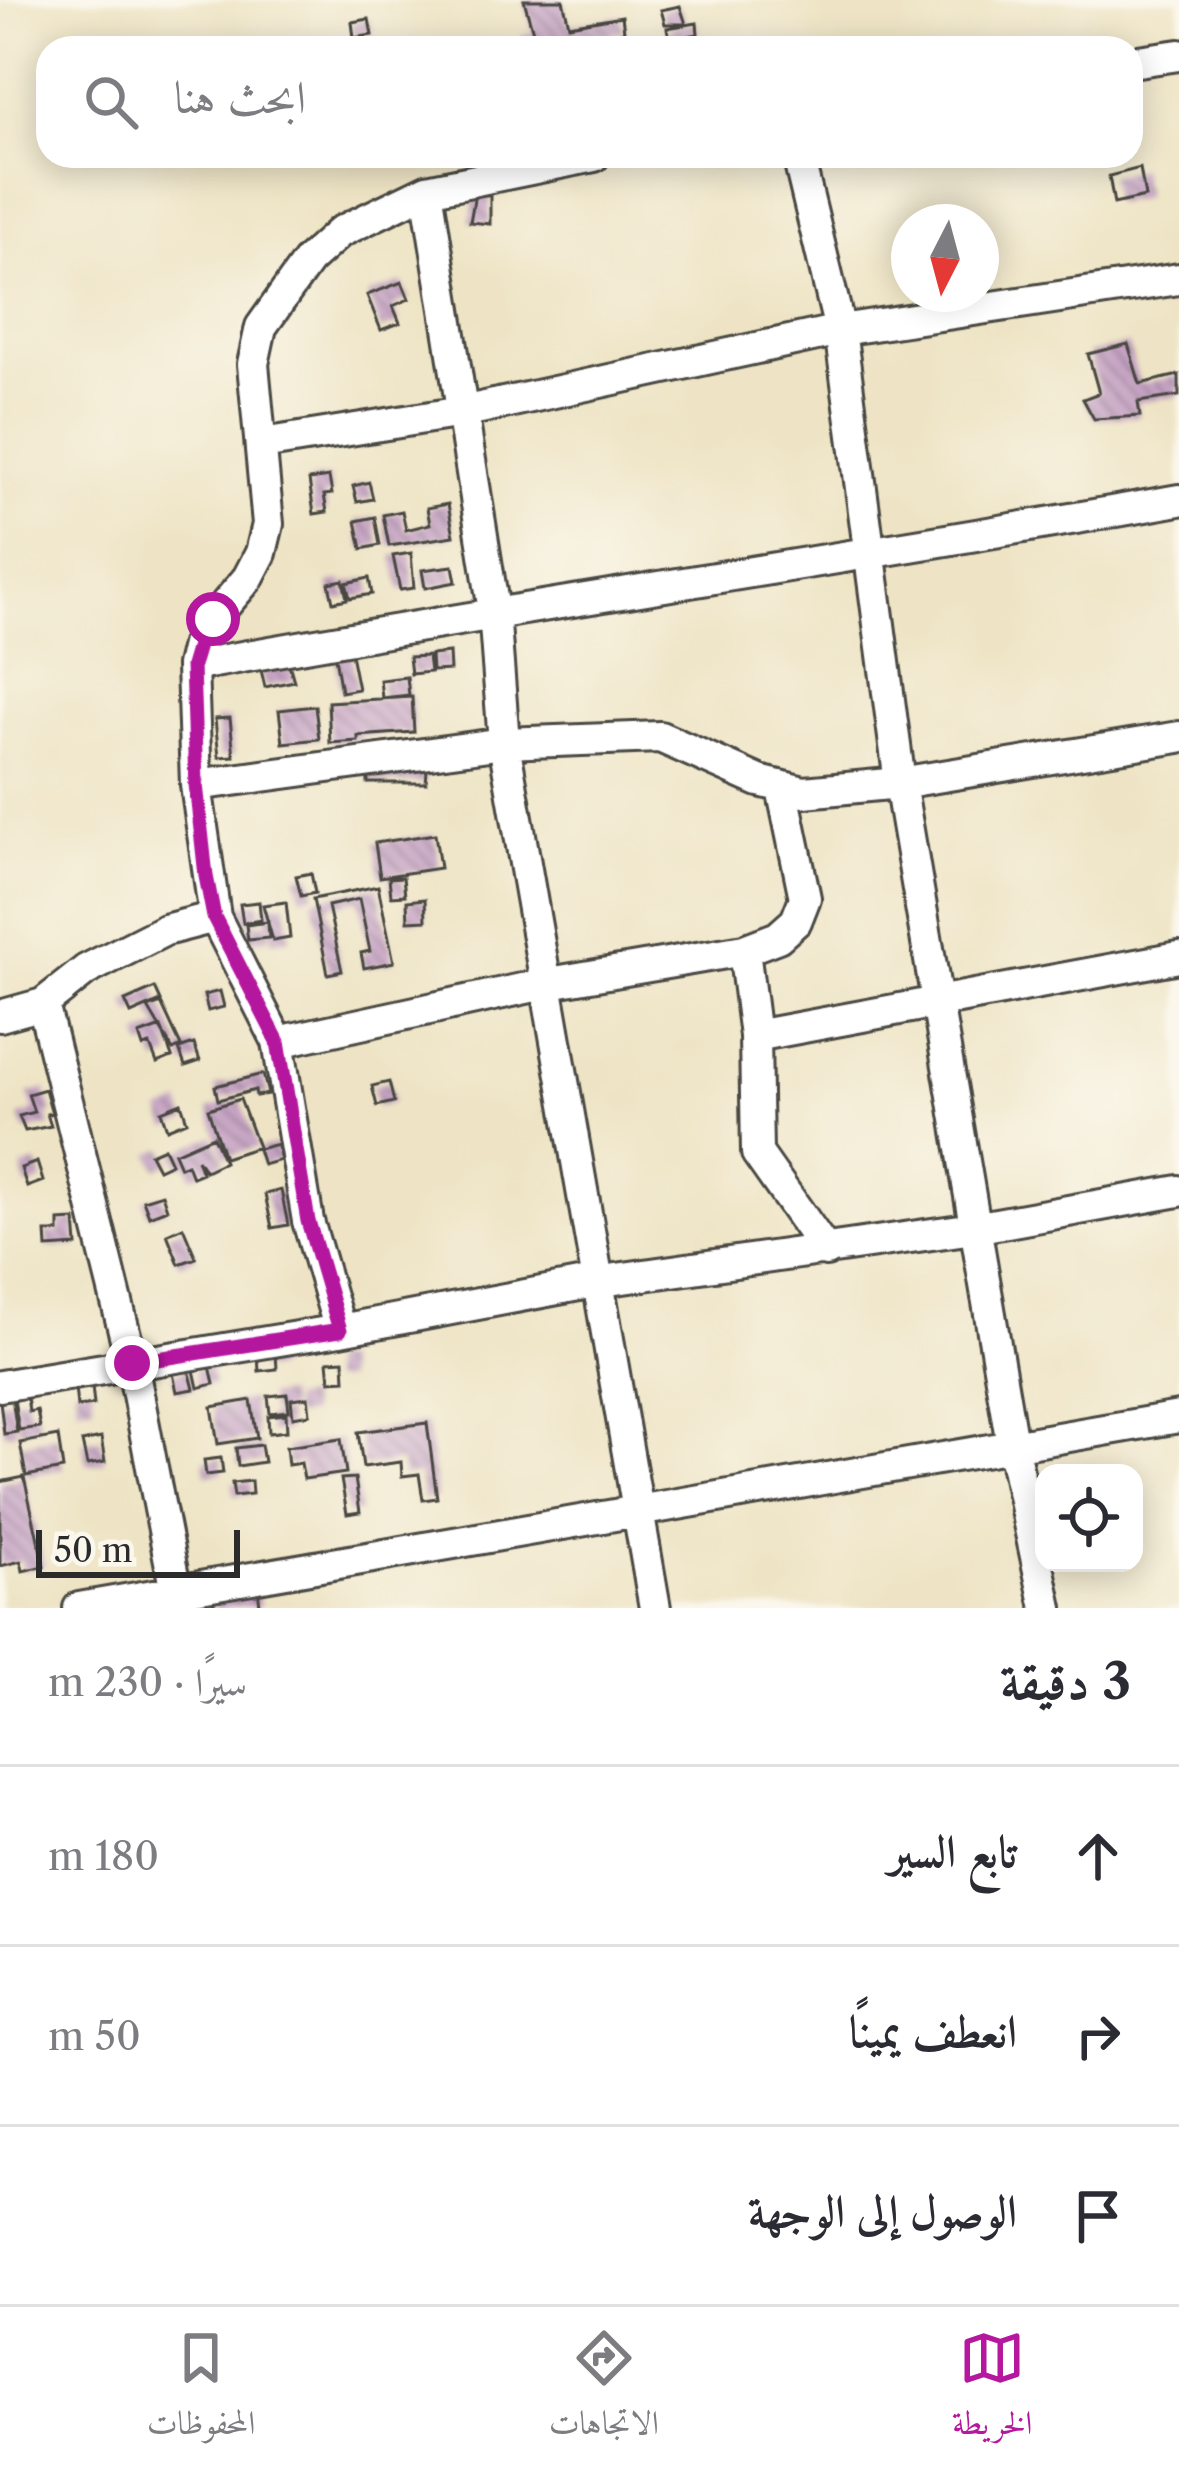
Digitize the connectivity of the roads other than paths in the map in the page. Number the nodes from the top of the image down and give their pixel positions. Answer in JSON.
{"nodes":[{"id":1,"x":1143,"y":63,"type":"edge"},
{"id":2,"x":1177,"y":66,"type":"edge"},
{"id":3,"x":535,"y":168,"type":"edge"},
{"id":4,"x":801,"y":168,"type":"edge"},
{"id":5,"x":427,"y":190,"type":"junction"},
{"id":6,"x":1179,"y":279,"type":"edge"},
{"id":7,"x":840,"y":330,"type":"junction"},
{"id":8,"x":462,"y":412,"type":"junction"},
{"id":9,"x":262,"y":444,"type":"junction"},
{"id":10,"x":1179,"y":500,"type":"edge"},
{"id":11,"x":871,"y":555,"type":"junction"},
{"id":12,"x":494,"y":611,"type":"junction"},
{"id":13,"x":192,"y":666,"type":"junction"},
{"id":14,"x":1179,"y":737,"type":"edge"},
{"id":15,"x":504,"y":743,"type":"junction"},
{"id":16,"x":900,"y":783,"type":"junction"},
{"id":17,"x":196,"y":784,"type":"junction"},
{"id":18,"x":782,"y":788,"type":"junction"},
{"id":19,"x":214,"y":917,"type":"junction"},
{"id":20,"x":744,"y":950,"type":"junction"},
{"id":21,"x":1179,"y":957,"type":"edge"},
{"id":22,"x":549,"y":983,"type":"junction"},
{"id":23,"x":43,"y":1004,"type":"junction"},
{"id":24,"x":937,"y":1004,"type":"junction"},
{"id":25,"x":0,"y":1016,"type":"edge"},
{"id":26,"x":754,"y":1036,"type":"junction"},
{"id":27,"x":278,"y":1042,"type":"junction"},
{"id":28,"x":1179,"y":1191,"type":"edge"},
{"id":29,"x":974,"y":1228,"type":"junction"},
{"id":30,"x":826,"y":1250,"type":"junction"},
{"id":31,"x":595,"y":1282,"type":"junction"},
{"id":32,"x":340,"y":1330,"type":"junction"},
{"id":33,"x":132,"y":1363,"type":"junction"},
{"id":34,"x":0,"y":1386,"type":"edge"},
{"id":35,"x":1179,"y":1417,"type":"edge"},
{"id":36,"x":1012,"y":1444,"type":"junction"},
{"id":37,"x":638,"y":1510,"type":"junction"},
{"id":38,"x":178,"y":1599,"type":"edge"},
{"id":39,"x":79,"y":1608,"type":"edge"},
{"id":40,"x":655,"y":1608,"type":"edge"},
{"id":41,"x":1047,"y":1608,"type":"edge"}],
"edges":[{"from":1,"to":2,"type":"street"},
{"from":3,"to":5,"type":"street"},
{"from":4,"to":7,"type":"street"},
{"from":5,"to":8,"type":"street"},
{"from":5,"to":9,"type":"street"},
{"from":6,"to":7,"type":"street"},
{"from":7,"to":8,"type":"street"},
{"from":7,"to":11,"type":"street"},
{"from":8,"to":9,"type":"street"},
{"from":8,"to":12,"type":"street"},
{"from":9,"to":13,"type":"street"},
{"from":10,"to":11,"type":"street"},
{"from":11,"to":12,"type":"street"},
{"from":11,"to":16,"type":"street"},
{"from":12,"to":13,"type":"street"},
{"from":12,"to":15,"type":"street"},
{"from":13,"to":17,"type":"street"},
{"from":14,"to":16,"type":"street"},
{"from":15,"to":17,"type":"street"},
{"from":15,"to":18,"type":"street"},
{"from":15,"to":22,"type":"street"},
{"from":16,"to":18,"type":"street"},
{"from":16,"to":24,"type":"street"},
{"from":17,"to":19,"type":"street"},
{"from":18,"to":20,"type":"street"},
{"from":19,"to":23,"type":"street"},
{"from":19,"to":27,"type":"street"},
{"from":20,"to":22,"type":"street"},
{"from":20,"to":26,"type":"street"},
{"from":21,"to":24,"type":"street"},
{"from":22,"to":27,"type":"street"},
{"from":22,"to":31,"type":"street"},
{"from":23,"to":25,"type":"street"},
{"from":23,"to":33,"type":"street"},
{"from":24,"to":26,"type":"street"},
{"from":24,"to":29,"type":"street"},
{"from":26,"to":30,"type":"street"},
{"from":27,"to":32,"type":"street"},
{"from":28,"to":29,"type":"street"},
{"from":29,"to":30,"type":"street"},
{"from":29,"to":36,"type":"street"},
{"from":30,"to":31,"type":"street"},
{"from":31,"to":32,"type":"street"},
{"from":31,"to":37,"type":"street"},
{"from":32,"to":33,"type":"street"},
{"from":33,"to":34,"type":"street"},
{"from":33,"to":38,"type":"street"},
{"from":35,"to":36,"type":"street"},
{"from":36,"to":37,"type":"street"},
{"from":36,"to":41,"type":"street"},
{"from":37,"to":38,"type":"street"},
{"from":37,"to":40,"type":"street"},
{"from":38,"to":39,"type":"street"}]}
